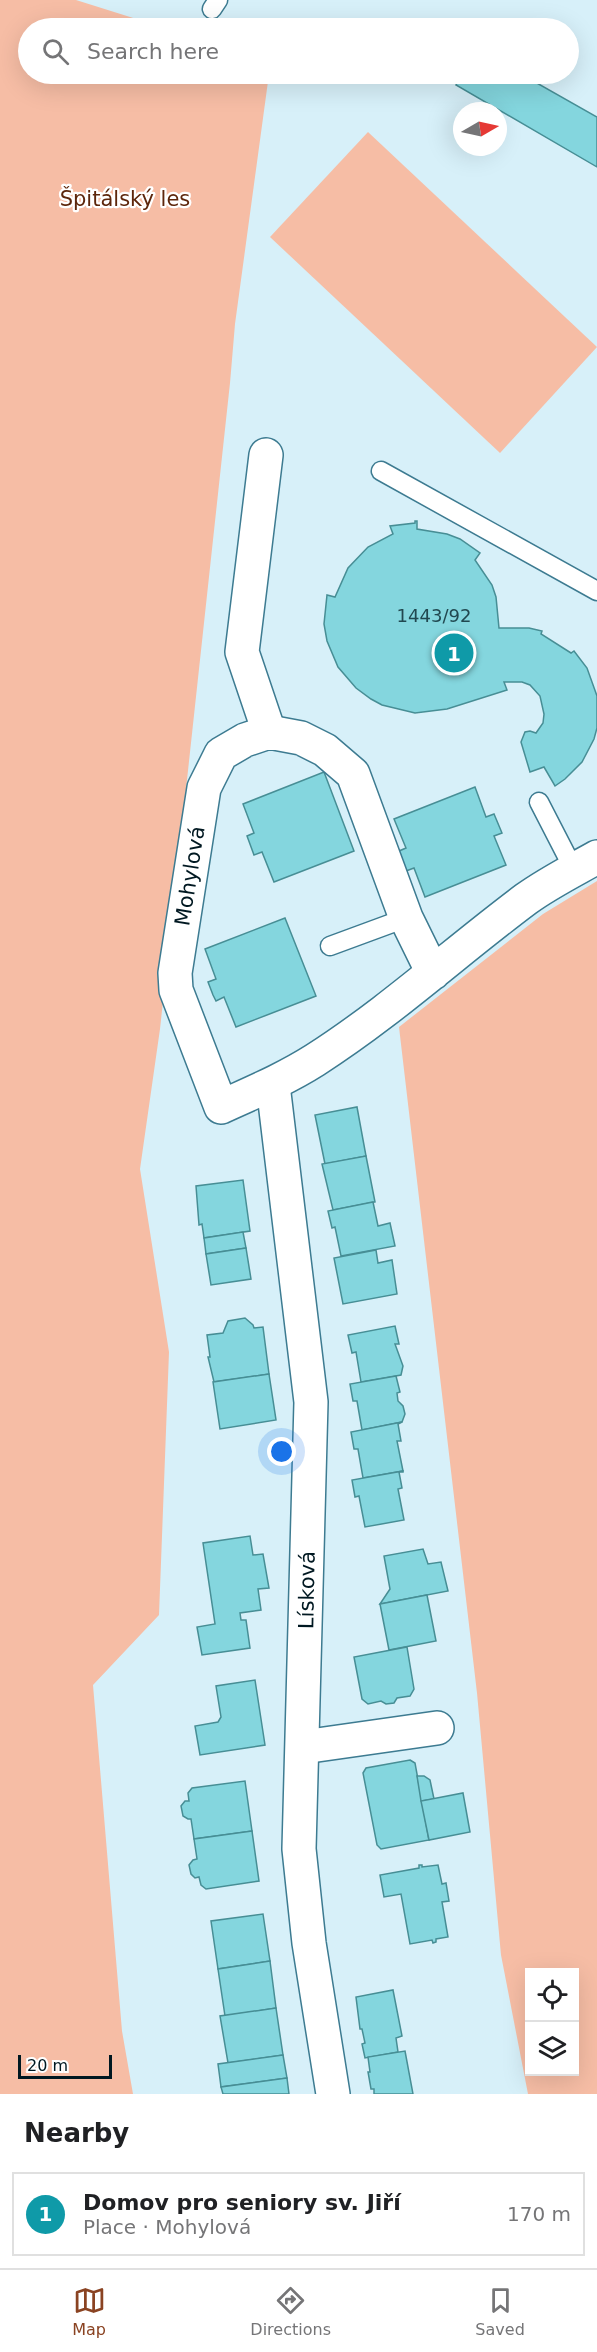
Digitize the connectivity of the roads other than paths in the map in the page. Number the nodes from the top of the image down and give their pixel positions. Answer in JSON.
{"nodes":[{"id":1,"x":266,"y":454,"type":"dead end"},
{"id":2,"x":381,"y":471,"type":"dead end"},
{"id":3,"x":597,"y":591,"type":"edge"},
{"id":4,"x":269,"y":732,"type":"junction"},
{"id":5,"x":539,"y":802,"type":"dead end"},
{"id":6,"x":585,"y":863,"type":"edge"},
{"id":7,"x":406,"y":918,"type":"junction"},
{"id":8,"x":330,"y":945,"type":"dead end"},
{"id":9,"x":433,"y":973,"type":"junction"},
{"id":10,"x":273,"y":1085,"type":"junction"},
{"id":11,"x":437,"y":1728,"type":"dead end"},
{"id":12,"x":303,"y":1747,"type":"junction"},
{"id":13,"x":333,"y":2094,"type":"edge"}],
"edges":[{"from":1,"to":4,"type":"street"},
{"from":2,"to":3,"type":"lane"},
{"from":4,"to":7,"type":"street"},
{"from":4,"to":10,"type":"street","name":"Mohylová"},
{"from":5,"to":6,"type":"lane"},
{"from":6,"to":9,"type":"street","name":"Mohylová"},
{"from":7,"to":8,"type":"lane"},
{"from":7,"to":9,"type":"street"},
{"from":9,"to":10,"type":"street","name":"Mohylová"},
{"from":10,"to":12,"type":"street","name":"Lísková"},
{"from":11,"to":12,"type":"street"},
{"from":12,"to":13,"type":"street","name":"Lísková"}]}
